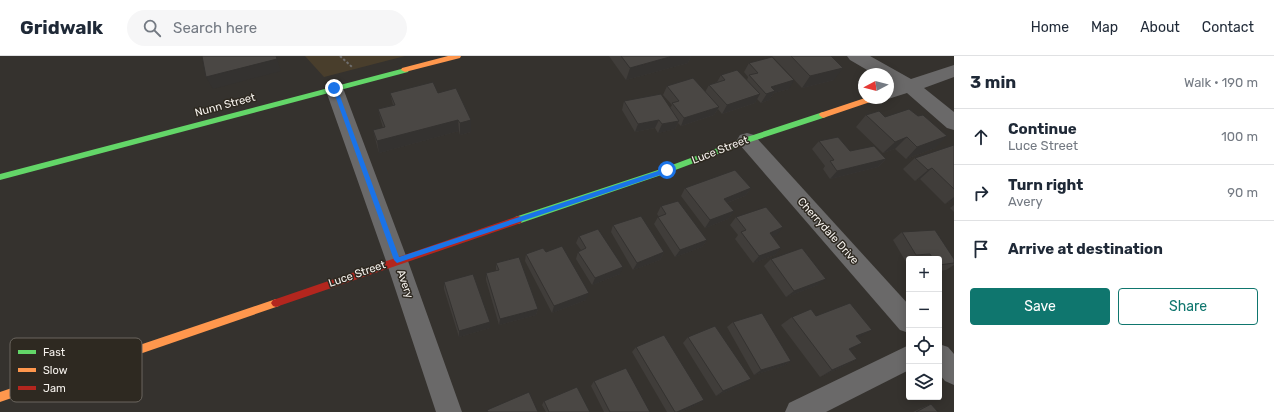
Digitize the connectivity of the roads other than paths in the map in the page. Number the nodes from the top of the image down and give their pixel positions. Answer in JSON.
{"nodes":[{"id":1,"x":457,"y":56,"type":"edge"},
{"id":2,"x":856,"y":56,"type":"edge"},
{"id":3,"x":954,"y":71,"type":"edge"},
{"id":4,"x":910,"y":86,"type":"junction"},
{"id":5,"x":334,"y":88,"type":"junction"},
{"id":6,"x":894,"y":91,"type":"edge"},
{"id":7,"x":858,"y":103,"type":"edge"},
{"id":8,"x":954,"y":123,"type":"edge"},
{"id":9,"x":747,"y":140,"type":"junction"},
{"id":10,"x":0,"y":177,"type":"edge"},
{"id":11,"x":397,"y":260,"type":"junction"},
{"id":12,"x":906,"y":319,"type":"edge"},
{"id":13,"x":142,"y":348,"type":"edge"},
{"id":14,"x":906,"y":358,"type":"edge"},
{"id":15,"x":942,"y":359,"type":"edge"},
{"id":16,"x":954,"y":372,"type":"edge"},
{"id":17,"x":10,"y":394,"type":"edge"},
{"id":18,"x":0,"y":397,"type":"edge"},
{"id":19,"x":449,"y":412,"type":"edge"},
{"id":20,"x":798,"y":412,"type":"edge"}],
"edges":[{"from":1,"to":5,"type":"street","name":"Nunn Street"},
{"from":2,"to":4,"type":"street"},
{"from":3,"to":4,"type":"street"},
{"from":4,"to":6,"type":"street"},
{"from":4,"to":8,"type":"street"},
{"from":5,"to":10,"type":"street","name":"Nunn Street"},
{"from":5,"to":11,"type":"street","name":"Avery"},
{"from":7,"to":9,"type":"street","name":"Luce Street"},
{"from":9,"to":11,"type":"street","name":"Luce Street"},
{"from":9,"to":12,"type":"street","name":"Cherrydale Drive"},
{"from":11,"to":13,"type":"street","name":"Luce Street"},
{"from":11,"to":19,"type":"street","name":"Avery"},
{"from":14,"to":20,"type":"street"},
{"from":15,"to":16,"type":"street"},
{"from":17,"to":18,"type":"street","name":"Luce Street"}]}
